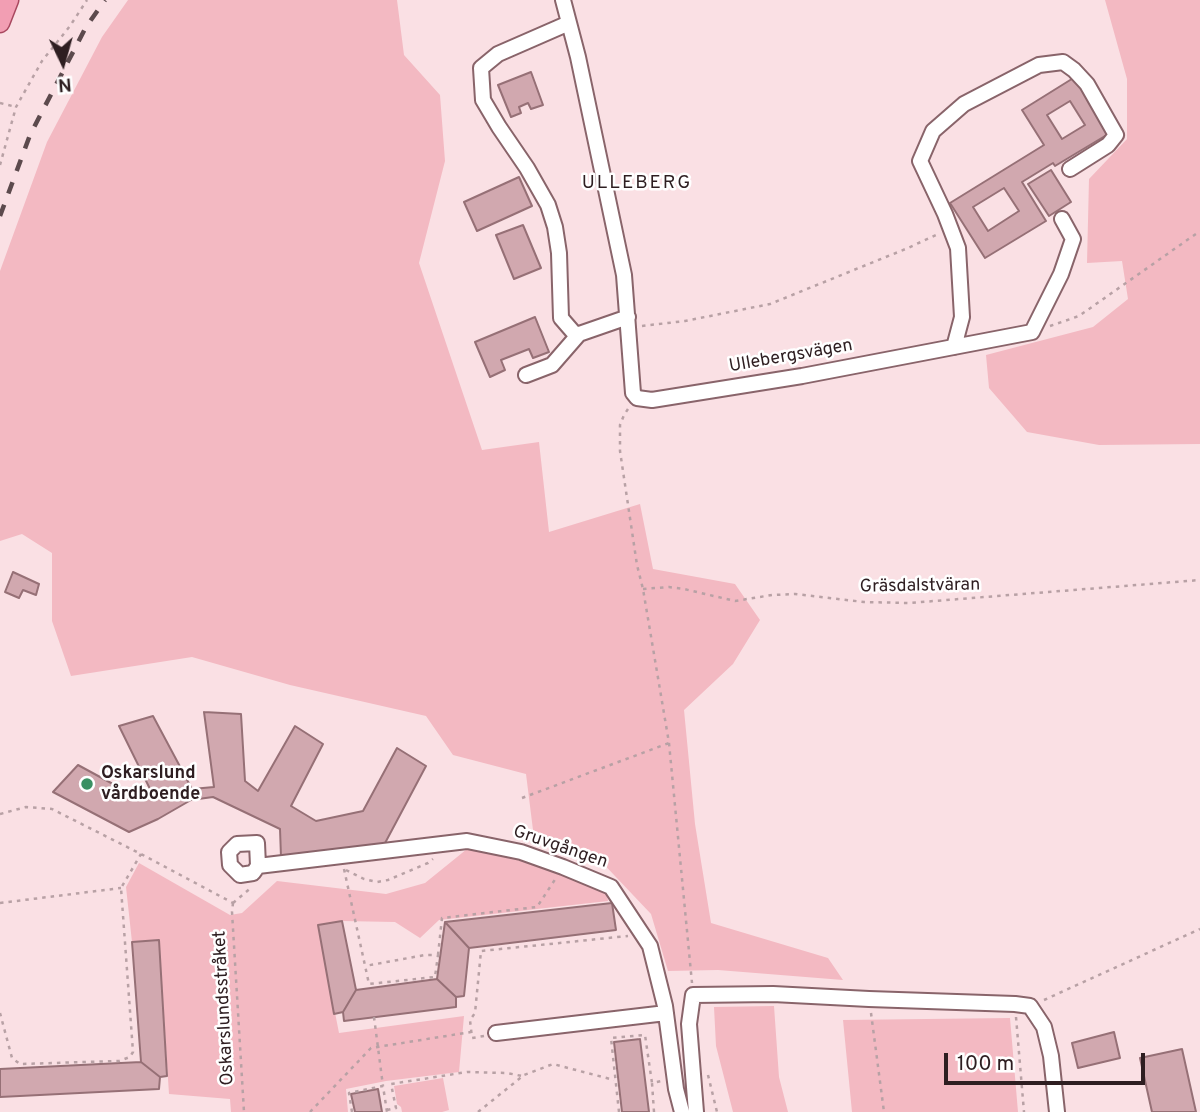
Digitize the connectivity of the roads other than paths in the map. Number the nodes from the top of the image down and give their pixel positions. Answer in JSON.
{"nodes":[{"id":1,"x":9,"y":0,"type":"edge"},
{"id":2,"x":563,"y":0,"type":"edge"},
{"id":3,"x":0,"y":23,"type":"edge"},
{"id":4,"x":569,"y":23,"type":"junction"},
{"id":5,"x":1070,"y":169,"type":"dead end"},
{"id":6,"x":1062,"y":219,"type":"dead end"},
{"id":7,"x":628,"y":322,"type":"junction"},
{"id":8,"x":579,"y":334,"type":"junction"},
{"id":9,"x":954,"y":347,"type":"junction"},
{"id":10,"x":526,"y":375,"type":"dead end"},
{"id":11,"x":258,"y":866,"type":"dead end"},
{"id":12,"x":666,"y":1013,"type":"junction"},
{"id":13,"x":496,"y":1033,"type":"road end"},
{"id":14,"x":682,"y":1112,"type":"edge"},
{"id":15,"x":696,"y":1112,"type":"edge"},
{"id":16,"x":1057,"y":1112,"type":"edge"}],
"edges":[{"from":1,"to":3,"type":"main road"},
{"from":2,"to":4,"type":"street"},
{"from":4,"to":7,"type":"street"},
{"from":4,"to":8,"type":"street"},
{"from":5,"to":9,"type":"street"},
{"from":6,"to":9,"type":"street","name":"Ullebergsvägen"},
{"from":7,"to":8,"type":"street"},
{"from":7,"to":9,"type":"street","name":"Ullebergsvägen"},
{"from":8,"to":10,"type":"street"},
{"from":11,"to":12,"type":"street","name":"Gruvgången"},
{"from":12,"to":13,"type":"street"},
{"from":12,"to":14,"type":"street","name":"Gruvgången"},
{"from":15,"to":16,"type":"street"}]}
